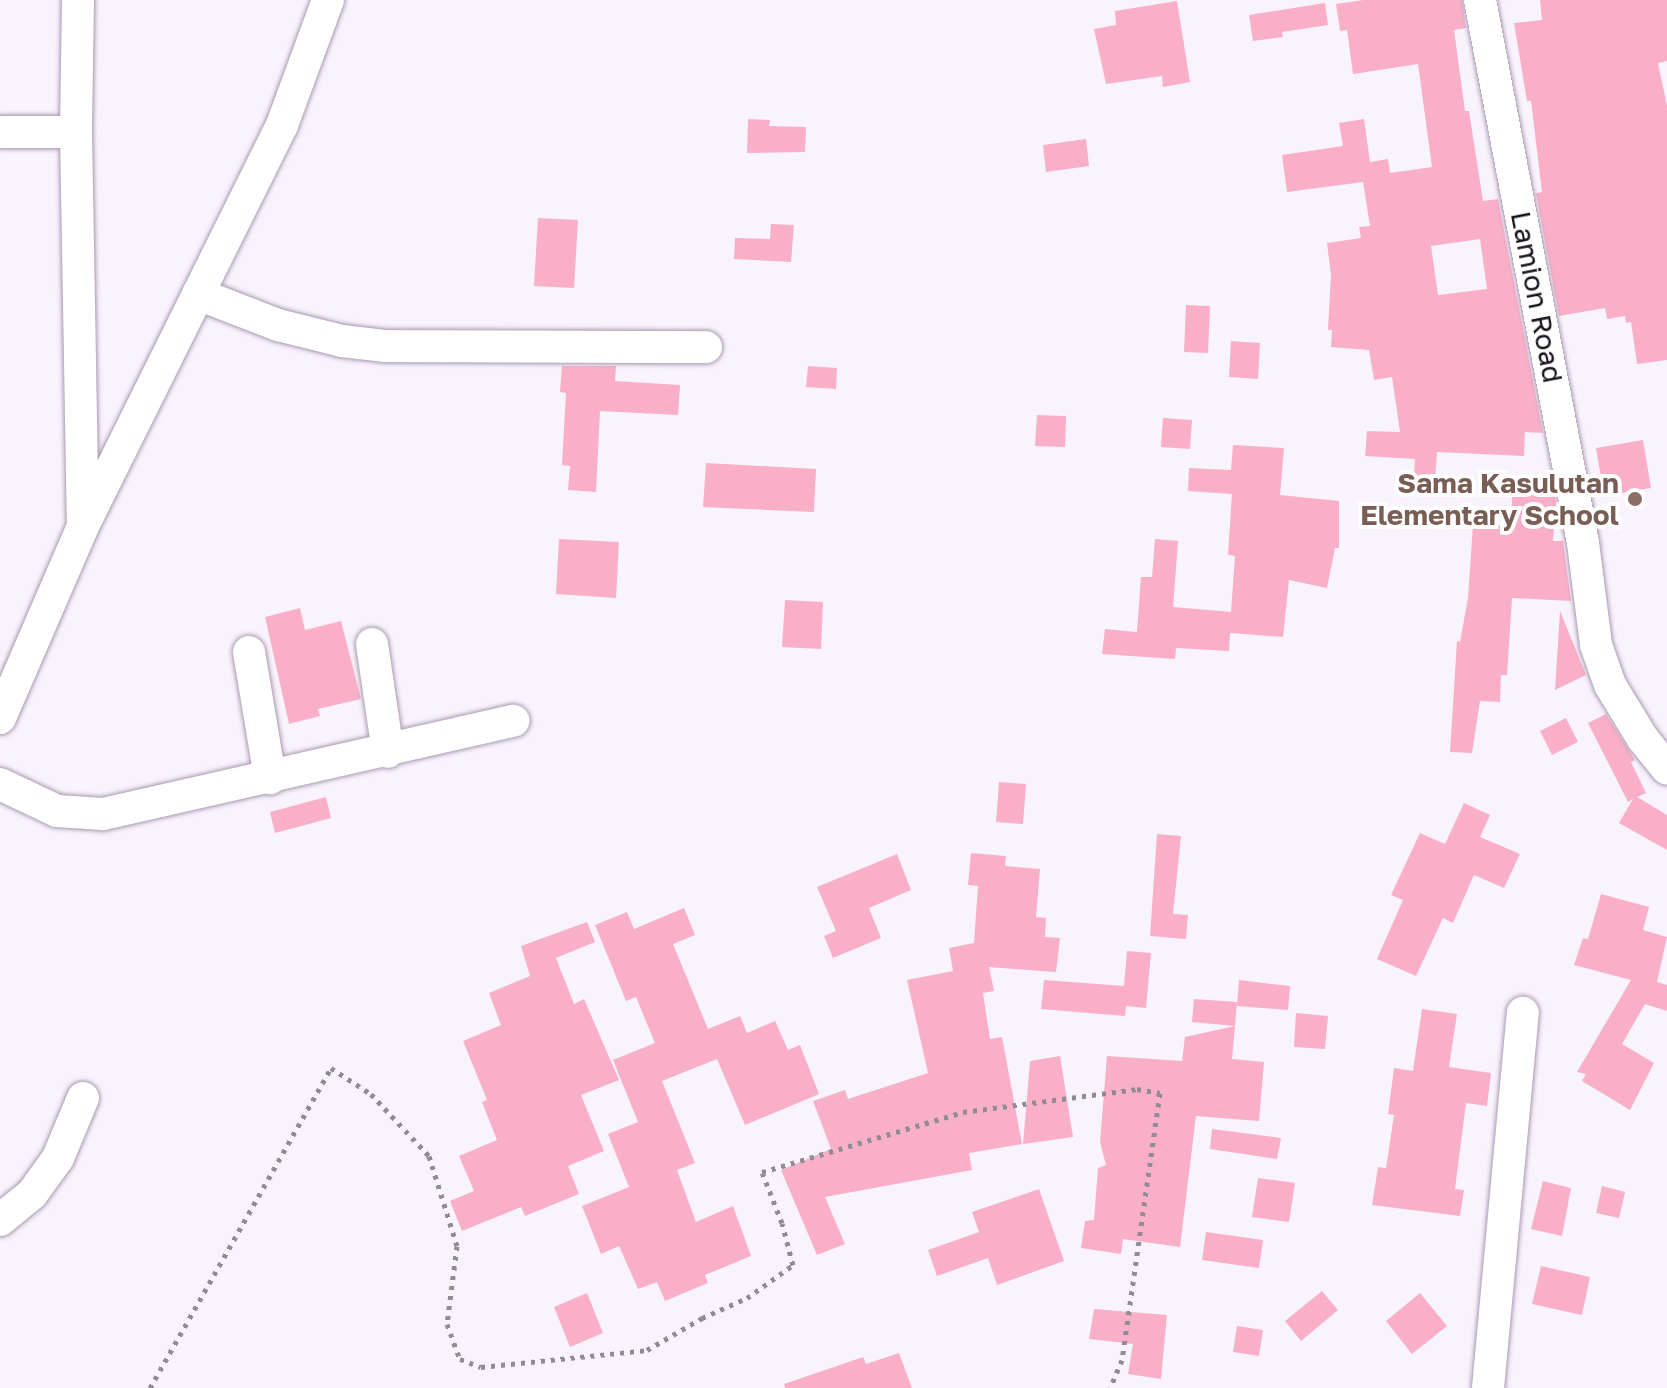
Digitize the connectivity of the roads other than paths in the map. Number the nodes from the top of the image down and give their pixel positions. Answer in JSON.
{"nodes":[{"id":1,"x":78,"y":0,"type":"edge"},
{"id":2,"x":328,"y":0,"type":"edge"},
{"id":3,"x":1480,"y":0,"type":"edge"},
{"id":4,"x":0,"y":132,"type":"edge"},
{"id":5,"x":76,"y":132,"type":"junction"},
{"id":6,"x":198,"y":294,"type":"junction"},
{"id":7,"x":706,"y":347,"type":"dead end"},
{"id":8,"x":83,"y":526,"type":"junction"},
{"id":9,"x":372,"y":644,"type":"dead end"},
{"id":10,"x":249,"y":652,"type":"dead end"},
{"id":11,"x":0,"y":718,"type":"edge"},
{"id":12,"x":514,"y":721,"type":"dead end"},
{"id":13,"x":388,"y":752,"type":"junction"},
{"id":14,"x":1667,"y":769,"type":"edge"},
{"id":15,"x":270,"y":778,"type":"junction"},
{"id":16,"x":0,"y":784,"type":"edge"},
{"id":17,"x":1523,"y":1013,"type":"dead end"},
{"id":18,"x":83,"y":1098,"type":"dead end"},
{"id":19,"x":0,"y":1220,"type":"edge"},
{"id":20,"x":1488,"y":1388,"type":"edge"}],
"edges":[{"from":1,"to":5,"type":"street"},
{"from":2,"to":6,"type":"street"},
{"from":3,"to":14,"type":"street","name":"Lamion Road"},
{"from":4,"to":5,"type":"street"},
{"from":5,"to":8,"type":"street"},
{"from":6,"to":7,"type":"street"},
{"from":6,"to":8,"type":"street"},
{"from":8,"to":11,"type":"street"},
{"from":9,"to":13,"type":"street"},
{"from":10,"to":15,"type":"street"},
{"from":12,"to":13,"type":"street"},
{"from":13,"to":15,"type":"street"},
{"from":15,"to":16,"type":"street"},
{"from":17,"to":20,"type":"street"},
{"from":18,"to":19,"type":"street"}]}
